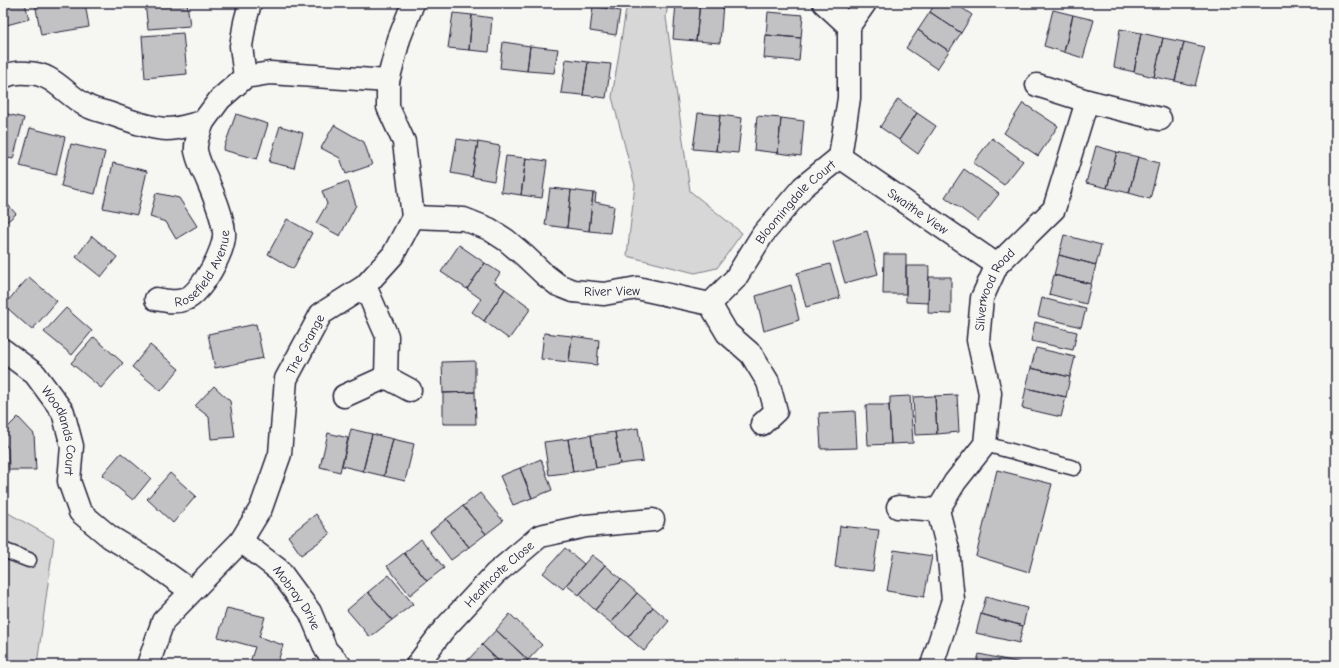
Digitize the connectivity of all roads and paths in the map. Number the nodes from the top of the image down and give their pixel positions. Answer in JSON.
{"nodes":[{"id":1,"x":250,"y":3,"type":"edge"},
{"id":2,"x":413,"y":3,"type":"edge"},
{"id":3,"x":824,"y":3,"type":"edge"},
{"id":4,"x":865,"y":3,"type":"edge"},
{"id":5,"x":849,"y":26,"type":"junction"},
{"id":6,"x":3,"y":77,"type":"edge"},
{"id":7,"x":246,"y":77,"type":"junction"},
{"id":8,"x":388,"y":81,"type":"junction"},
{"id":9,"x":1037,"y":85,"type":"dead end"},
{"id":10,"x":1087,"y":101,"type":"junction"},
{"id":11,"x":1160,"y":118,"type":"dead end"},
{"id":12,"x":203,"y":122,"type":"junction"},
{"id":13,"x":840,"y":157,"type":"junction"},
{"id":14,"x":413,"y":217,"type":"junction"},
{"id":15,"x":997,"y":265,"type":"junction"},
{"id":16,"x":365,"y":286,"type":"junction"},
{"id":17,"x":156,"y":299,"type":"dead end"},
{"id":18,"x":710,"y":304,"type":"junction"},
{"id":19,"x":3,"y":350,"type":"edge"},
{"id":20,"x":386,"y":377,"type":"junction"},
{"id":21,"x":410,"y":390,"type":"dead end"},
{"id":22,"x":344,"y":396,"type":"dead end"},
{"id":23,"x":762,"y":424,"type":"dead end"},
{"id":24,"x":985,"y":444,"type":"junction"},
{"id":25,"x":1074,"y":468,"type":"dead end"},
{"id":26,"x":898,"y":507,"type":"dead end"},
{"id":27,"x":938,"y":510,"type":"junction"},
{"id":28,"x":653,"y":520,"type":"dead end"},
{"id":29,"x":241,"y":541,"type":"junction"},
{"id":30,"x":3,"y":550,"type":"edge"},
{"id":31,"x":29,"y":560,"type":"dead end"},
{"id":32,"x":191,"y":591,"type":"junction"},
{"id":33,"x":148,"y":665,"type":"edge"},
{"id":34,"x":340,"y":665,"type":"edge"},
{"id":35,"x":417,"y":665,"type":"edge"},
{"id":36,"x":932,"y":665,"type":"edge"}],
"edges":[{"from":1,"to":7,"type":"street"},
{"from":2,"to":8,"type":"street"},
{"from":3,"to":5,"type":"street"},
{"from":4,"to":5,"type":"street"},
{"from":5,"to":13,"type":"street","name":"Bloomingdale Court"},
{"from":6,"to":12,"type":"street"},
{"from":7,"to":8,"type":"street"},
{"from":7,"to":12,"type":"street","name":"Rosefield Avenue"},
{"from":8,"to":14,"type":"street"},
{"from":9,"to":10,"type":"street"},
{"from":10,"to":11,"type":"street"},
{"from":10,"to":15,"type":"street","name":"Silverwood Road"},
{"from":12,"to":17,"type":"street","name":"Rosefield Avenue"},
{"from":13,"to":15,"type":"street","name":"Swaithe View"},
{"from":13,"to":18,"type":"street","name":"Bloomingdale Court"},
{"from":14,"to":16,"type":"street","name":"The Grange"},
{"from":14,"to":18,"type":"street","name":"River View"},
{"from":15,"to":24,"type":"street","name":"Silverwood Road"},
{"from":16,"to":20,"type":"street"},
{"from":16,"to":29,"type":"street","name":"The Grange"},
{"from":18,"to":23,"type":"street"},
{"from":19,"to":32,"type":"street","name":"Woodlands Court"},
{"from":20,"to":21,"type":"street"},
{"from":20,"to":22,"type":"street"},
{"from":24,"to":25,"type":"lane"},
{"from":24,"to":27,"type":"street"},
{"from":26,"to":27,"type":"street"},
{"from":27,"to":36,"type":"street"},
{"from":28,"to":35,"type":"street","name":"Heathcote Close"},
{"from":29,"to":32,"type":"street","name":"The Grange"},
{"from":29,"to":34,"type":"street","name":"Mobray Drive"},
{"from":30,"to":31,"type":"lane"},
{"from":32,"to":33,"type":"street","name":"The Grange"}]}
